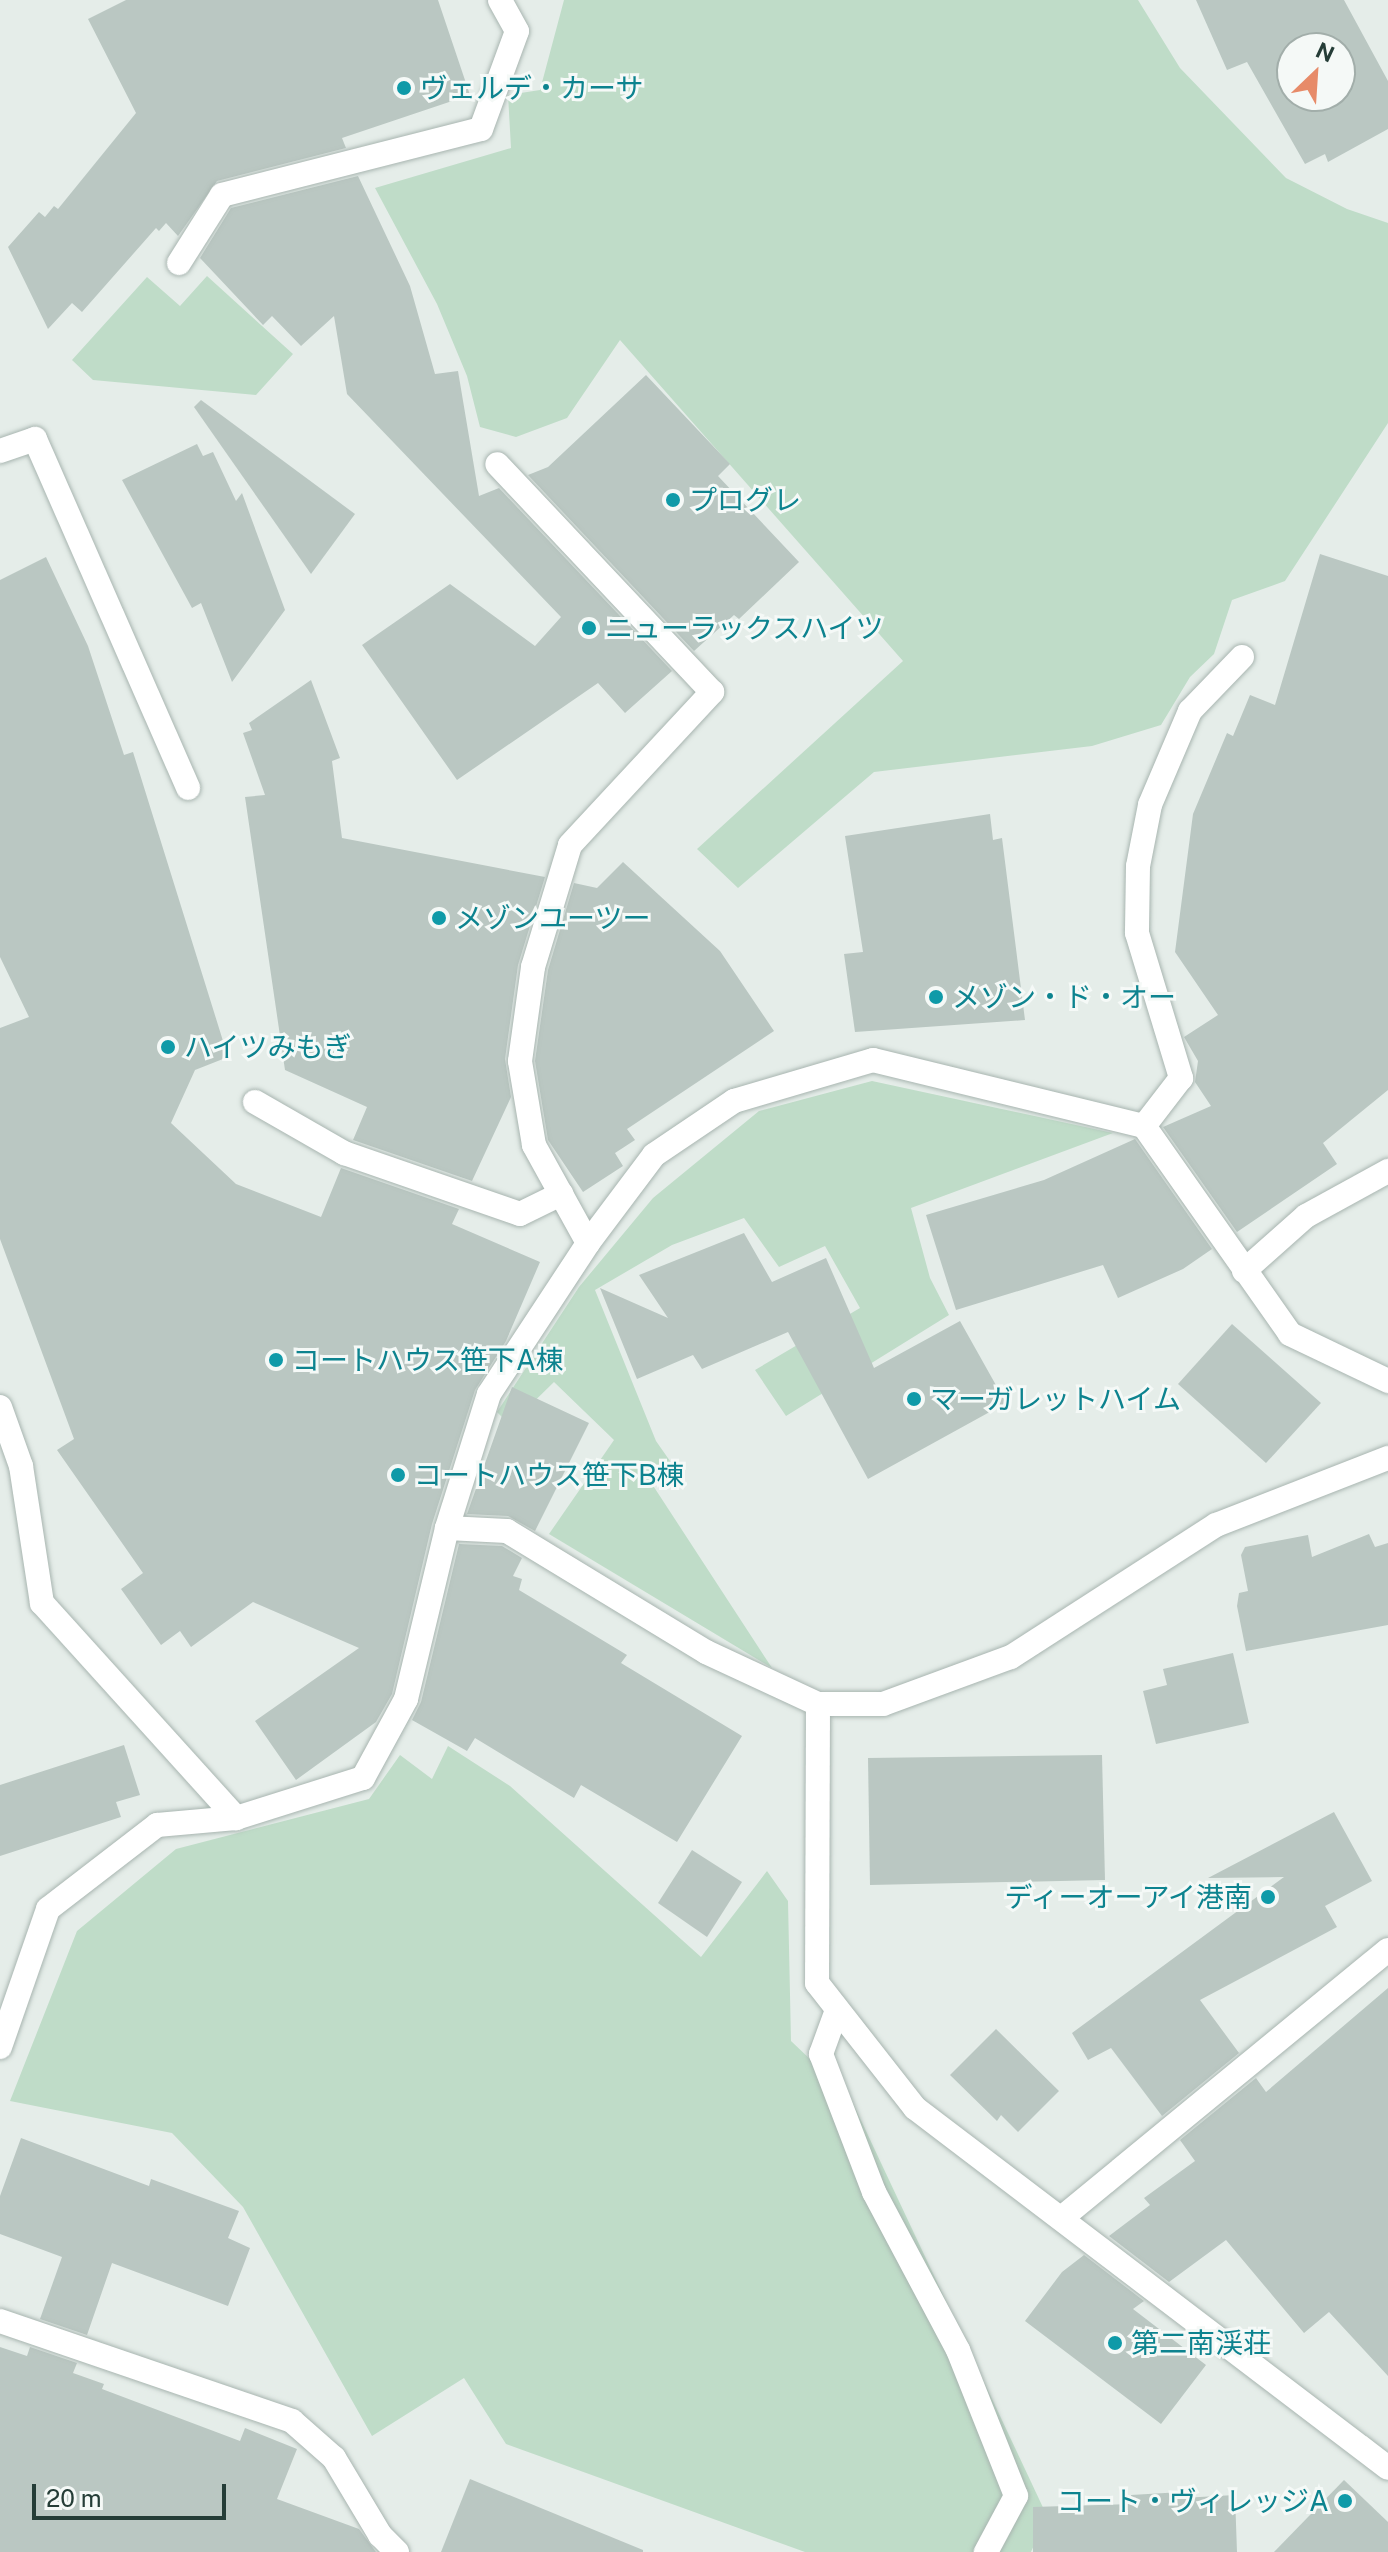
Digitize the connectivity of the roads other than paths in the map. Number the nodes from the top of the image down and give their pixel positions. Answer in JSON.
{"nodes":[{"id":1,"x":500,"y":0,"type":"edge"},
{"id":2,"x":179,"y":263,"type":"dead end"},
{"id":3,"x":0,"y":451,"type":"edge"},
{"id":4,"x":497,"y":464,"type":"dead end"},
{"id":5,"x":1242,"y":657,"type":"dead end"},
{"id":6,"x":188,"y":788,"type":"dead end"},
{"id":7,"x":255,"y":1102,"type":"dead end"},
{"id":8,"x":1144,"y":1126,"type":"junction"},
{"id":9,"x":1388,"y":1171,"type":"edge"},
{"id":10,"x":561,"y":1194,"type":"junction"},
{"id":11,"x":588,"y":1243,"type":"junction"},
{"id":12,"x":1244,"y":1271,"type":"junction"},
{"id":13,"x":1388,"y":1381,"type":"edge"},
{"id":14,"x":0,"y":1407,"type":"edge"},
{"id":15,"x":1388,"y":1458,"type":"edge"},
{"id":16,"x":447,"y":1528,"type":"junction"},
{"id":17,"x":818,"y":1704,"type":"junction"},
{"id":18,"x":236,"y":1818,"type":"junction"},
{"id":19,"x":1388,"y":1950,"type":"edge"},
{"id":20,"x":837,"y":2010,"type":"junction"},
{"id":21,"x":0,"y":2047,"type":"edge"},
{"id":22,"x":1064,"y":2216,"type":"junction"},
{"id":23,"x":0,"y":2321,"type":"edge"},
{"id":24,"x":1388,"y":2468,"type":"edge"},
{"id":25,"x":397,"y":2552,"type":"edge"},
{"id":26,"x":986,"y":2552,"type":"edge"}],
"edges":[{"from":1,"to":2,"type":"street"},
{"from":3,"to":6,"type":"street"},
{"from":4,"to":10,"type":"street"},
{"from":5,"to":8,"type":"street"},
{"from":7,"to":10,"type":"street"},
{"from":8,"to":11,"type":"street"},
{"from":8,"to":12,"type":"street"},
{"from":9,"to":12,"type":"street"},
{"from":10,"to":11,"type":"street"},
{"from":11,"to":16,"type":"street"},
{"from":12,"to":13,"type":"street"},
{"from":14,"to":18,"type":"street"},
{"from":15,"to":17,"type":"street"},
{"from":16,"to":17,"type":"street"},
{"from":16,"to":18,"type":"street"},
{"from":17,"to":20,"type":"street"},
{"from":18,"to":21,"type":"street"},
{"from":19,"to":22,"type":"street"},
{"from":20,"to":22,"type":"street"},
{"from":20,"to":26,"type":"street"},
{"from":22,"to":24,"type":"street"},
{"from":23,"to":25,"type":"street"}]}
